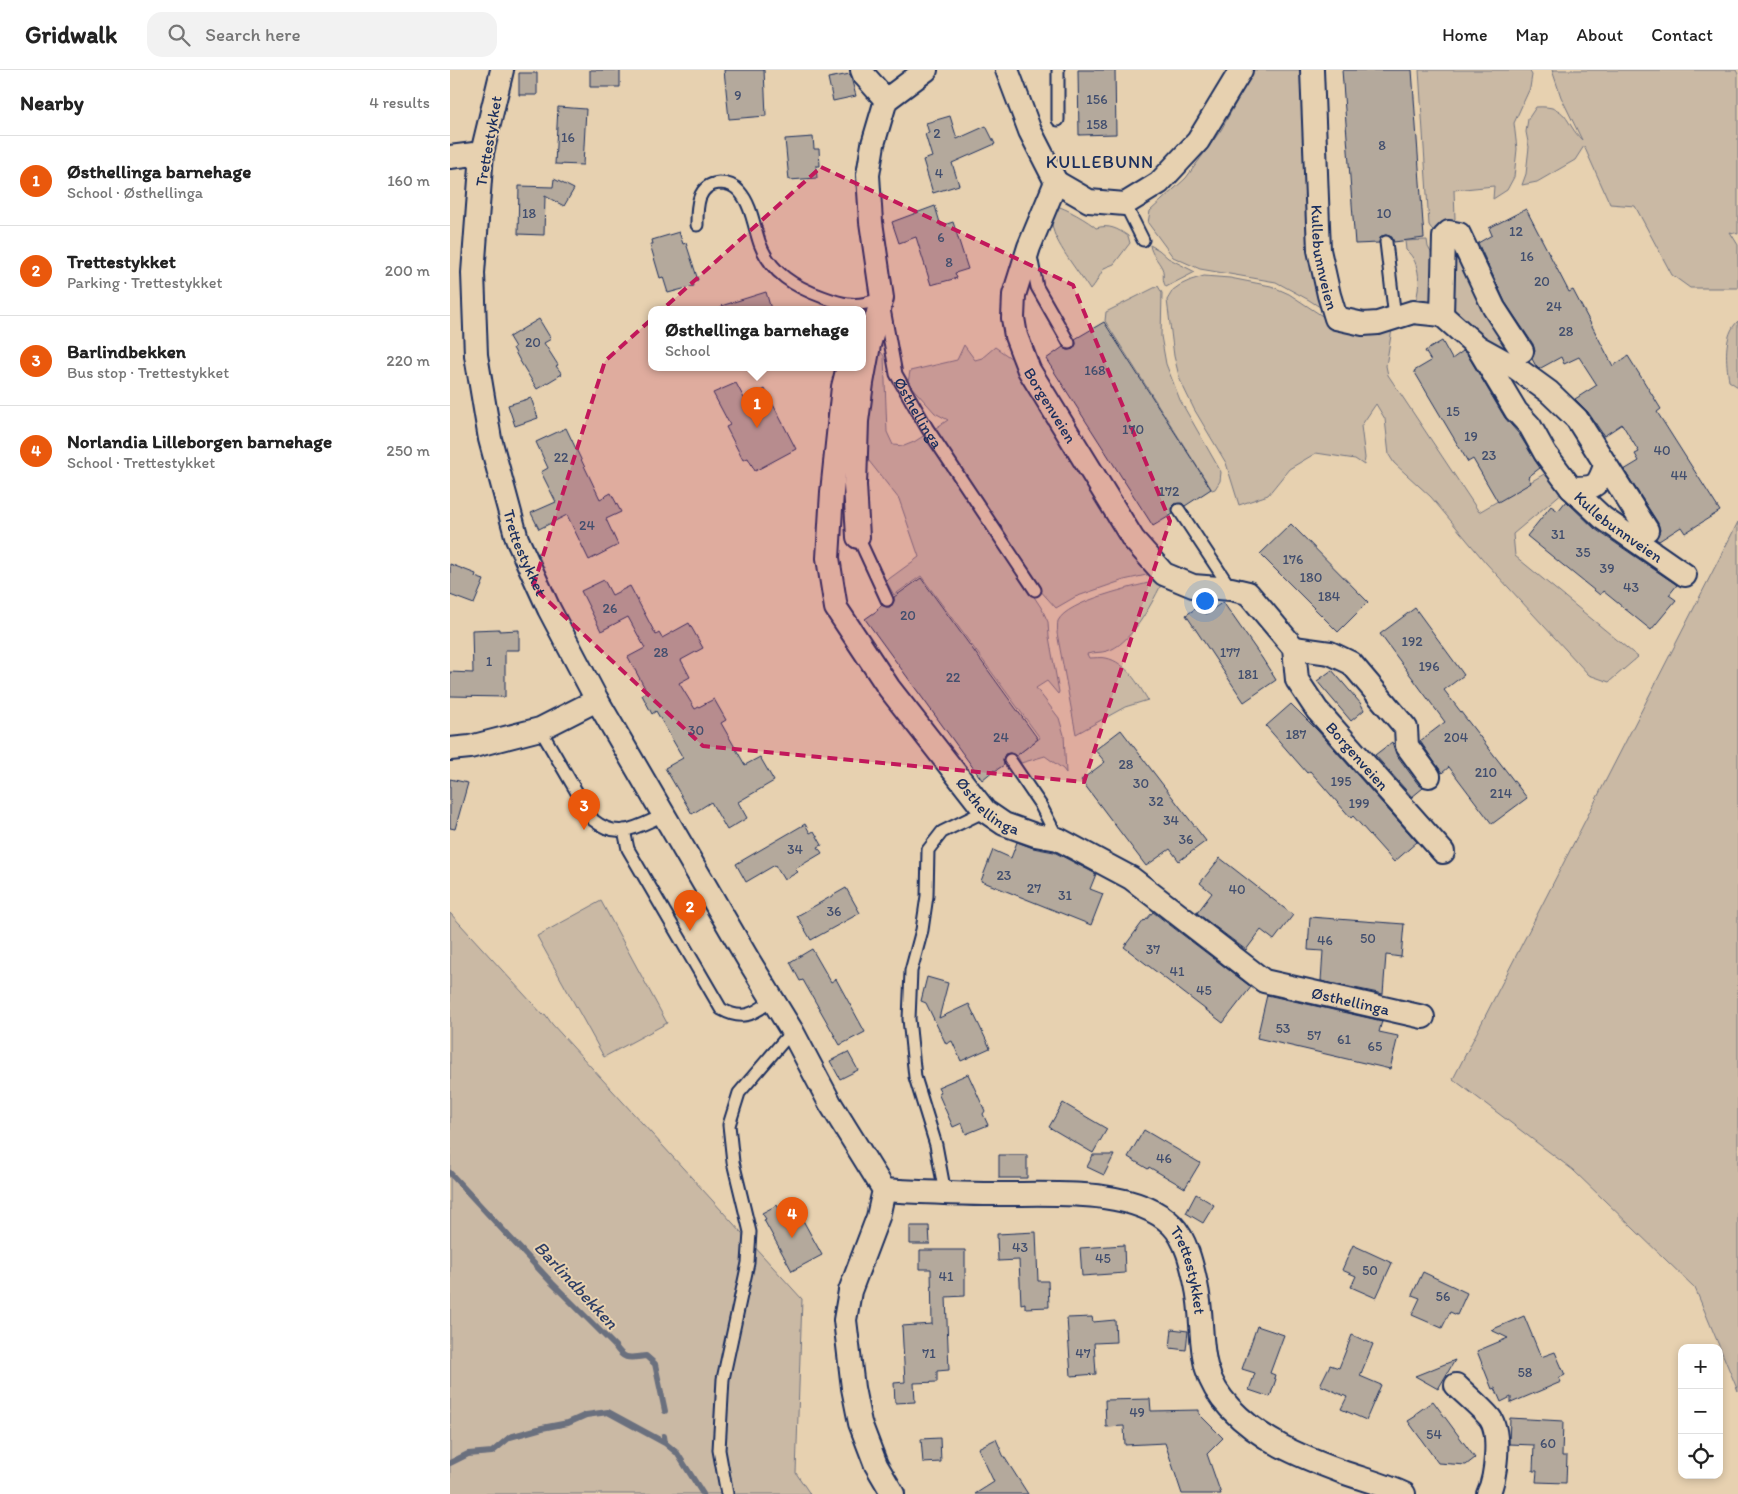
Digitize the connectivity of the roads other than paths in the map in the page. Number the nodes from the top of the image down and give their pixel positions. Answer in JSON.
{"nodes":[{"id":1,"x":502,"y":70,"type":"edge"},
{"id":2,"x":862,"y":70,"type":"edge"},
{"id":3,"x":926,"y":70,"type":"edge"},
{"id":4,"x":1007,"y":70,"type":"edge"},
{"id":5,"x":1058,"y":70,"type":"edge"},
{"id":6,"x":1241,"y":70,"type":"edge"},
{"id":7,"x":1312,"y":70,"type":"edge"},
{"id":8,"x":886,"y":100,"type":"junction"},
{"id":9,"x":1058,"y":120,"type":"dead end"},
{"id":10,"x":482,"y":153,"type":"junction"},
{"id":11,"x":450,"y":158,"type":"edge"},
{"id":12,"x":1056,"y":182,"type":"junction"},
{"id":13,"x":1124,"y":204,"type":"junction"},
{"id":14,"x":697,"y":226,"type":"dead end"},
{"id":15,"x":1143,"y":240,"type":"dead end"},
{"id":16,"x":1386,"y":242,"type":"dead end"},
{"id":17,"x":1029,"y":247,"type":"junction"},
{"id":18,"x":882,"y":298,"type":"junction"},
{"id":19,"x":1442,"y":315,"type":"junction"},
{"id":20,"x":866,"y":318,"type":"edge"},
{"id":21,"x":1395,"y":318,"type":"junction"},
{"id":22,"x":1069,"y":343,"type":"dead end"},
{"id":23,"x":1476,"y":346,"type":"junction"},
{"id":24,"x":1522,"y":352,"type":"dead end"},
{"id":25,"x":866,"y":361,"type":"edge"},
{"id":26,"x":847,"y":371,"type":"edge"},
{"id":27,"x":864,"y":371,"type":"edge"},
{"id":28,"x":1605,"y":466,"type":"junction"},
{"id":29,"x":1571,"y":488,"type":"junction"},
{"id":30,"x":1179,"y":510,"type":"dead end"},
{"id":31,"x":1647,"y":530,"type":"dead end"},
{"id":32,"x":858,"y":537,"type":"joint"},
{"id":33,"x":1685,"y":575,"type":"dead end"},
{"id":34,"x":1231,"y":589,"type":"junction"},
{"id":35,"x":1035,"y":590,"type":"dead end"},
{"id":36,"x":887,"y":600,"type":"dead end"},
{"id":37,"x":1294,"y":648,"type":"junction"},
{"id":38,"x":597,"y":700,"type":"junction"},
{"id":39,"x":540,"y":729,"type":"junction"},
{"id":40,"x":450,"y":749,"type":"edge"},
{"id":41,"x":1010,"y":760,"type":"dead end"},
{"id":42,"x":1430,"y":776,"type":"dead end"},
{"id":43,"x":984,"y":811,"type":"junction"},
{"id":44,"x":664,"y":815,"type":"junction"},
{"id":45,"x":624,"y":830,"type":"junction"},
{"id":46,"x":1058,"y":839,"type":"junction"},
{"id":47,"x":1444,"y":852,"type":"dead end"},
{"id":48,"x":773,"y":1000,"type":"junction"},
{"id":49,"x":1424,"y":1017,"type":"dead end"},
{"id":50,"x":792,"y":1030,"type":"junction"},
{"id":51,"x":884,"y":1190,"type":"junction"},
{"id":52,"x":945,"y":1194,"type":"junction"},
{"id":53,"x":1456,"y":1385,"type":"dead end"},
{"id":54,"x":727,"y":1494,"type":"edge"},
{"id":55,"x":893,"y":1494,"type":"edge"},
{"id":56,"x":1404,"y":1494,"type":"edge"},
{"id":57,"x":1488,"y":1494,"type":"edge"}],
"edges":[{"from":1,"to":10,"type":"street","name":"Trettestykket"},
{"from":2,"to":8,"type":"street"},
{"from":3,"to":8,"type":"street"},
{"from":4,"to":12,"type":"street"},
{"from":5,"to":9,"type":"lane"},
{"from":6,"to":13,"type":"street"},
{"from":7,"to":21,"type":"street","name":"Kullebunnveien"},
{"from":8,"to":18,"type":"street","name":"Østhellinga"},
{"from":10,"to":11,"type":"street"},
{"from":10,"to":38,"type":"street","name":"Trettestykket"},
{"from":12,"to":13,"type":"street"},
{"from":12,"to":17,"type":"street","name":"Borgenveien"},
{"from":13,"to":15,"type":"lane"},
{"from":14,"to":18,"type":"lane"},
{"from":16,"to":21,"type":"lane"},
{"from":17,"to":22,"type":"lane"},
{"from":17,"to":34,"type":"street","name":"Borgenveien"},
{"from":18,"to":20,"type":"street"},
{"from":18,"to":25,"type":"street","name":"Østhellinga"},
{"from":18,"to":35,"type":"lane","name":"Østhellinga"},
{"from":19,"to":21,"type":"street","name":"Kullebunnveien"},
{"from":19,"to":23,"type":"street","name":"Kullebunnveien"},
{"from":19,"to":24,"type":"street"},
{"from":23,"to":28,"type":"street","name":"Kullebunnveien"},
{"from":23,"to":29,"type":"street","name":"Kullebunnveien"},
{"from":26,"to":43,"type":"street","name":"Østhellinga"},
{"from":27,"to":32,"type":"street","name":"Østhellinga"},
{"from":28,"to":29,"type":"street"},
{"from":28,"to":31,"type":"street","name":"Kullebunnveien"},
{"from":29,"to":33,"type":"street","name":"Kullebunnveien"},
{"from":30,"to":34,"type":"lane"},
{"from":32,"to":36,"type":"lane"},
{"from":34,"to":37,"type":"street","name":"Borgenveien"},
{"from":37,"to":42,"type":"street"},
{"from":37,"to":47,"type":"street","name":"Borgenveien"},
{"from":38,"to":39,"type":"street"},
{"from":38,"to":44,"type":"street","name":"Trettestykket"},
{"from":39,"to":40,"type":"street"},
{"from":39,"to":45,"type":"lane"},
{"from":41,"to":46,"type":"lane"},
{"from":43,"to":46,"type":"street","name":"Østhellinga"},
{"from":43,"to":52,"type":"lane"},
{"from":44,"to":45,"type":"lane"},
{"from":44,"to":48,"type":"street","name":"Trettestykket"},
{"from":45,"to":48,"type":"lane"},
{"from":46,"to":49,"type":"street","name":"Østhellinga"},
{"from":48,"to":50,"type":"street","name":"Trettestykket"},
{"from":50,"to":51,"type":"street","name":"Trettestykket"},
{"from":50,"to":54,"type":"lane"},
{"from":51,"to":52,"type":"street","name":"Trettestykket"},
{"from":51,"to":55,"type":"street"},
{"from":52,"to":56,"type":"street","name":"Trettestykket"},
{"from":53,"to":57,"type":"street"}]}
